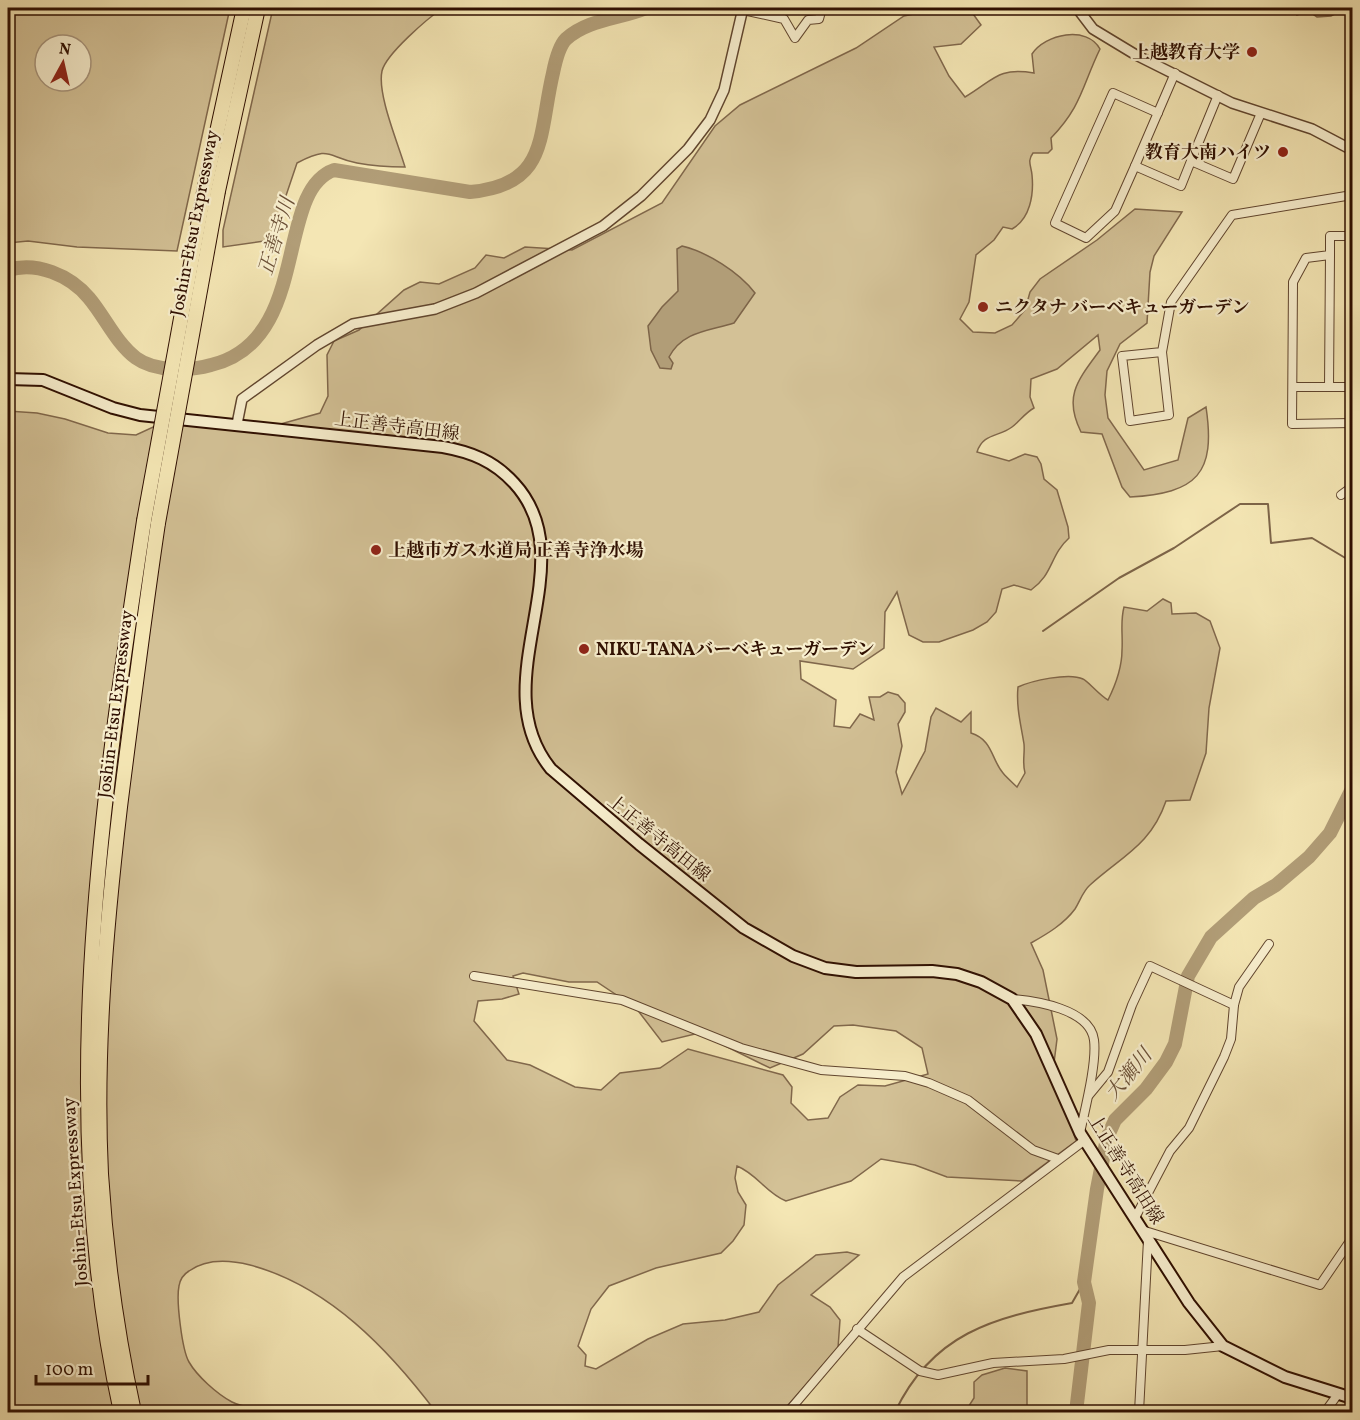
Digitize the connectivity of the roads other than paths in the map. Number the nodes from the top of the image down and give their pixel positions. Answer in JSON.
{"nodes":[{"id":1,"x":244,"y":8,"type":"edge"},
{"id":2,"x":258,"y":8,"type":"edge"},
{"id":3,"x":822,"y":8,"type":"edge"},
{"id":4,"x":1077,"y":8,"type":"edge"},
{"id":5,"x":743,"y":9,"type":"edge"},
{"id":6,"x":1175,"y":73,"type":"junction"},
{"id":7,"x":1218,"y":95,"type":"junction"},
{"id":8,"x":1158,"y":113,"type":"junction"},
{"id":9,"x":1261,"y":113,"type":"junction"},
{"id":10,"x":1353,"y":150,"type":"edge"},
{"id":11,"x":1191,"y":161,"type":"junction"},
{"id":12,"x":1135,"y":166,"type":"junction"},
{"id":13,"x":211,"y":189,"type":"junction"},
{"id":14,"x":1353,"y":195,"type":"edge"},
{"id":15,"x":1353,"y":236,"type":"edge"},
{"id":16,"x":1330,"y":255,"type":"junction"},
{"id":17,"x":1162,"y":352,"type":"junction"},
{"id":18,"x":8,"y":379,"type":"edge"},
{"id":19,"x":1293,"y":387,"type":"junction"},
{"id":20,"x":1329,"y":387,"type":"junction"},
{"id":21,"x":1353,"y":387,"type":"edge"},
{"id":22,"x":1353,"y":423,"type":"edge"},
{"id":23,"x":237,"y":424,"type":"junction"},
{"id":24,"x":1353,"y":487,"type":"edge"},
{"id":25,"x":1341,"y":495,"type":"dead end"},
{"id":26,"x":1269,"y":944,"type":"dead end"},
{"id":27,"x":474,"y":976,"type":"dead end"},
{"id":28,"x":1012,"y":999,"type":"junction"},
{"id":29,"x":1234,"y":1005,"type":"junction"},
{"id":30,"x":1089,"y":1095,"type":"junction"},
{"id":31,"x":1082,"y":1136,"type":"junction"},
{"id":32,"x":1058,"y":1159,"type":"junction"},
{"id":33,"x":1136,"y":1216,"type":"junction"},
{"id":34,"x":1146,"y":1233,"type":"junction"},
{"id":35,"x":1353,"y":1242,"type":"edge"},
{"id":36,"x":108,"y":1307,"type":"junction"},
{"id":37,"x":857,"y":1329,"type":"junction"},
{"id":38,"x":1223,"y":1346,"type":"junction"},
{"id":39,"x":1141,"y":1351,"type":"junction"},
{"id":40,"x":1338,"y":1394,"type":"junction"},
{"id":41,"x":1353,"y":1398,"type":"edge"},
{"id":42,"x":121,"y":1413,"type":"edge"},
{"id":43,"x":134,"y":1413,"type":"edge"},
{"id":44,"x":788,"y":1413,"type":"edge"},
{"id":45,"x":1139,"y":1413,"type":"edge"},
{"id":46,"x":1325,"y":1413,"type":"edge"}],
"edges":[{"from":1,"to":13,"type":"highway","name":"Joshin-Etsu Expressway"},
{"from":2,"to":13,"type":"highway","name":"Joshin-Etsu Expressway"},
{"from":3,"to":5,"type":"street"},
{"from":4,"to":6,"type":"street"},
{"from":5,"to":23,"type":"street"},
{"from":6,"to":7,"type":"street"},
{"from":6,"to":8,"type":"street"},
{"from":7,"to":9,"type":"street"},
{"from":7,"to":11,"type":"street"},
{"from":8,"to":12,"type":"street"},
{"from":8,"to":12,"type":"street"},
{"from":9,"to":10,"type":"street"},
{"from":9,"to":11,"type":"street"},
{"from":11,"to":12,"type":"street"},
{"from":13,"to":36,"type":"highway","name":"Joshin-Etsu Expressway","bridge":true},
{"from":14,"to":17,"type":"street"},
{"from":15,"to":16,"type":"street"},
{"from":16,"to":19,"type":"street"},
{"from":16,"to":20,"type":"street"},
{"from":17,"to":17,"type":"street"},
{"from":18,"to":23,"type":"main road","name":"上正善寺高田線"},
{"from":19,"to":20,"type":"street"},
{"from":19,"to":22,"type":"street"},
{"from":20,"to":21,"type":"street"},
{"from":23,"to":28,"type":"main road","name":"上正善寺高田線"},
{"from":24,"to":25,"type":"street"},
{"from":26,"to":29,"type":"street"},
{"from":27,"to":32,"type":"street"},
{"from":28,"to":30,"type":"street"},
{"from":28,"to":31,"type":"main road","name":"上正善寺高田線"},
{"from":29,"to":30,"type":"street"},
{"from":29,"to":33,"type":"street"},
{"from":30,"to":31,"type":"street"},
{"from":31,"to":32,"type":"street"},
{"from":31,"to":33,"type":"main road","name":"上正善寺高田線"},
{"from":32,"to":37,"type":"street"},
{"from":33,"to":34,"type":"main road","name":"上正善寺高田線"},
{"from":34,"to":35,"type":"street"},
{"from":34,"to":38,"type":"main road","name":"上正善寺高田線"},
{"from":34,"to":39,"type":"street"},
{"from":36,"to":42,"type":"highway","name":"Joshin-Etsu Expressway"},
{"from":36,"to":43,"type":"highway","name":"Joshin-Etsu Expressway"},
{"from":37,"to":39,"type":"street"},
{"from":37,"to":44,"type":"street"},
{"from":38,"to":39,"type":"street"},
{"from":38,"to":40,"type":"main road","name":"上正善寺高田線"},
{"from":39,"to":45,"type":"street"},
{"from":40,"to":41,"type":"main road","name":"上正善寺高田線"},
{"from":40,"to":46,"type":"street"}]}
